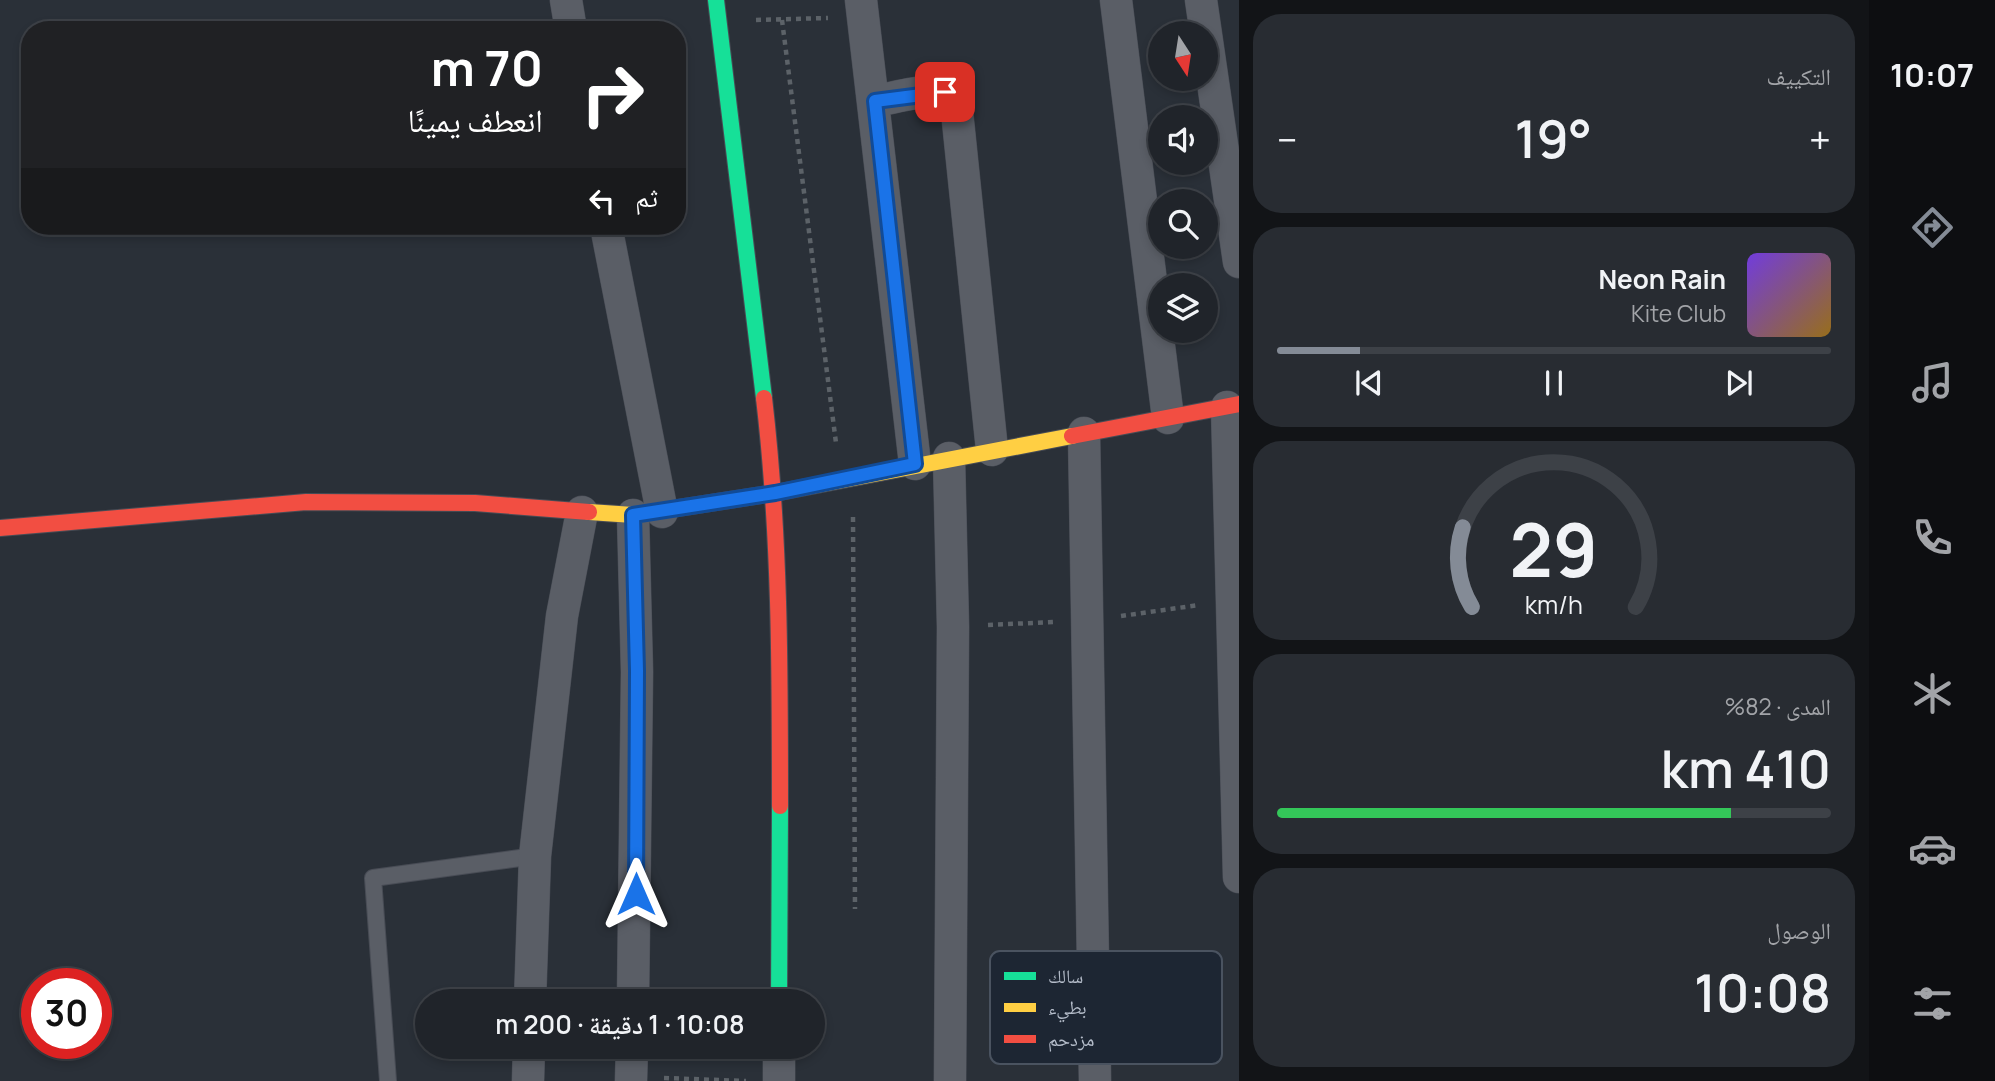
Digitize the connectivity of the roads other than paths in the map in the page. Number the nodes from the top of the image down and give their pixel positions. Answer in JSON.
{"nodes":[{"id":1,"x":566,"y":0,"type":"edge"},
{"id":2,"x":716,"y":0,"type":"edge"},
{"id":3,"x":1116,"y":0,"type":"edge"},
{"id":4,"x":1201,"y":0,"type":"edge"},
{"id":5,"x":862,"y":8,"type":"edge"},
{"id":6,"x":570,"y":21,"type":"edge"},
{"id":7,"x":875,"y":101,"type":"junction"},
{"id":8,"x":607,"y":235,"type":"edge"},
{"id":9,"x":1239,"y":262,"type":"edge"},
{"id":10,"x":1233,"y":405,"type":"edge"},
{"id":11,"x":1168,"y":418,"type":"junction"},
{"id":12,"x":1084,"y":433,"type":"junction"},
{"id":13,"x":992,"y":450,"type":"junction"},
{"id":14,"x":949,"y":458,"type":"junction"},
{"id":15,"x":915,"y":464,"type":"junction"},
{"id":16,"x":775,"y":493,"type":"junction"},
{"id":17,"x":582,"y":512,"type":"junction"},
{"id":18,"x":648,"y":514,"type":"junction"},
{"id":19,"x":0,"y":528,"type":"edge"},
{"id":20,"x":535,"y":856,"type":"junction"},
{"id":21,"x":1239,"y":877,"type":"edge"},
{"id":22,"x":1093,"y":951,"type":"edge"},
{"id":23,"x":530,"y":989,"type":"edge"},
{"id":24,"x":633,"y":989,"type":"edge"},
{"id":25,"x":779,"y":989,"type":"edge"},
{"id":26,"x":529,"y":1059,"type":"edge"},
{"id":27,"x":779,"y":1059,"type":"edge"},
{"id":28,"x":388,"y":1081,"type":"edge"},
{"id":29,"x":528,"y":1081,"type":"edge"},
{"id":30,"x":779,"y":1081,"type":"edge"},
{"id":31,"x":950,"y":1081,"type":"edge"}],
"edges":[{"from":1,"to":6,"type":"street"},
{"from":2,"to":16,"type":"street"},
{"from":3,"to":11,"type":"street"},
{"from":4,"to":9,"type":"street"},
{"from":5,"to":7,"type":"street"},
{"from":7,"to":13,"type":"street"},
{"from":7,"to":15,"type":"street"},
{"from":8,"to":18,"type":"street"},
{"from":10,"to":11,"type":"street"},
{"from":10,"to":21,"type":"street"},
{"from":11,"to":12,"type":"street"},
{"from":12,"to":13,"type":"street"},
{"from":12,"to":22,"type":"street"},
{"from":13,"to":14,"type":"street"},
{"from":14,"to":15,"type":"street"},
{"from":14,"to":31,"type":"street"},
{"from":15,"to":16,"type":"street"},
{"from":16,"to":18,"type":"street"},
{"from":16,"to":25,"type":"street"},
{"from":17,"to":18,"type":"street"},
{"from":17,"to":19,"type":"street"},
{"from":17,"to":20,"type":"street"},
{"from":18,"to":24,"type":"street"},
{"from":20,"to":23,"type":"street"},
{"from":20,"to":28,"type":"lane"},
{"from":26,"to":29,"type":"street"},
{"from":27,"to":30,"type":"street"}]}
